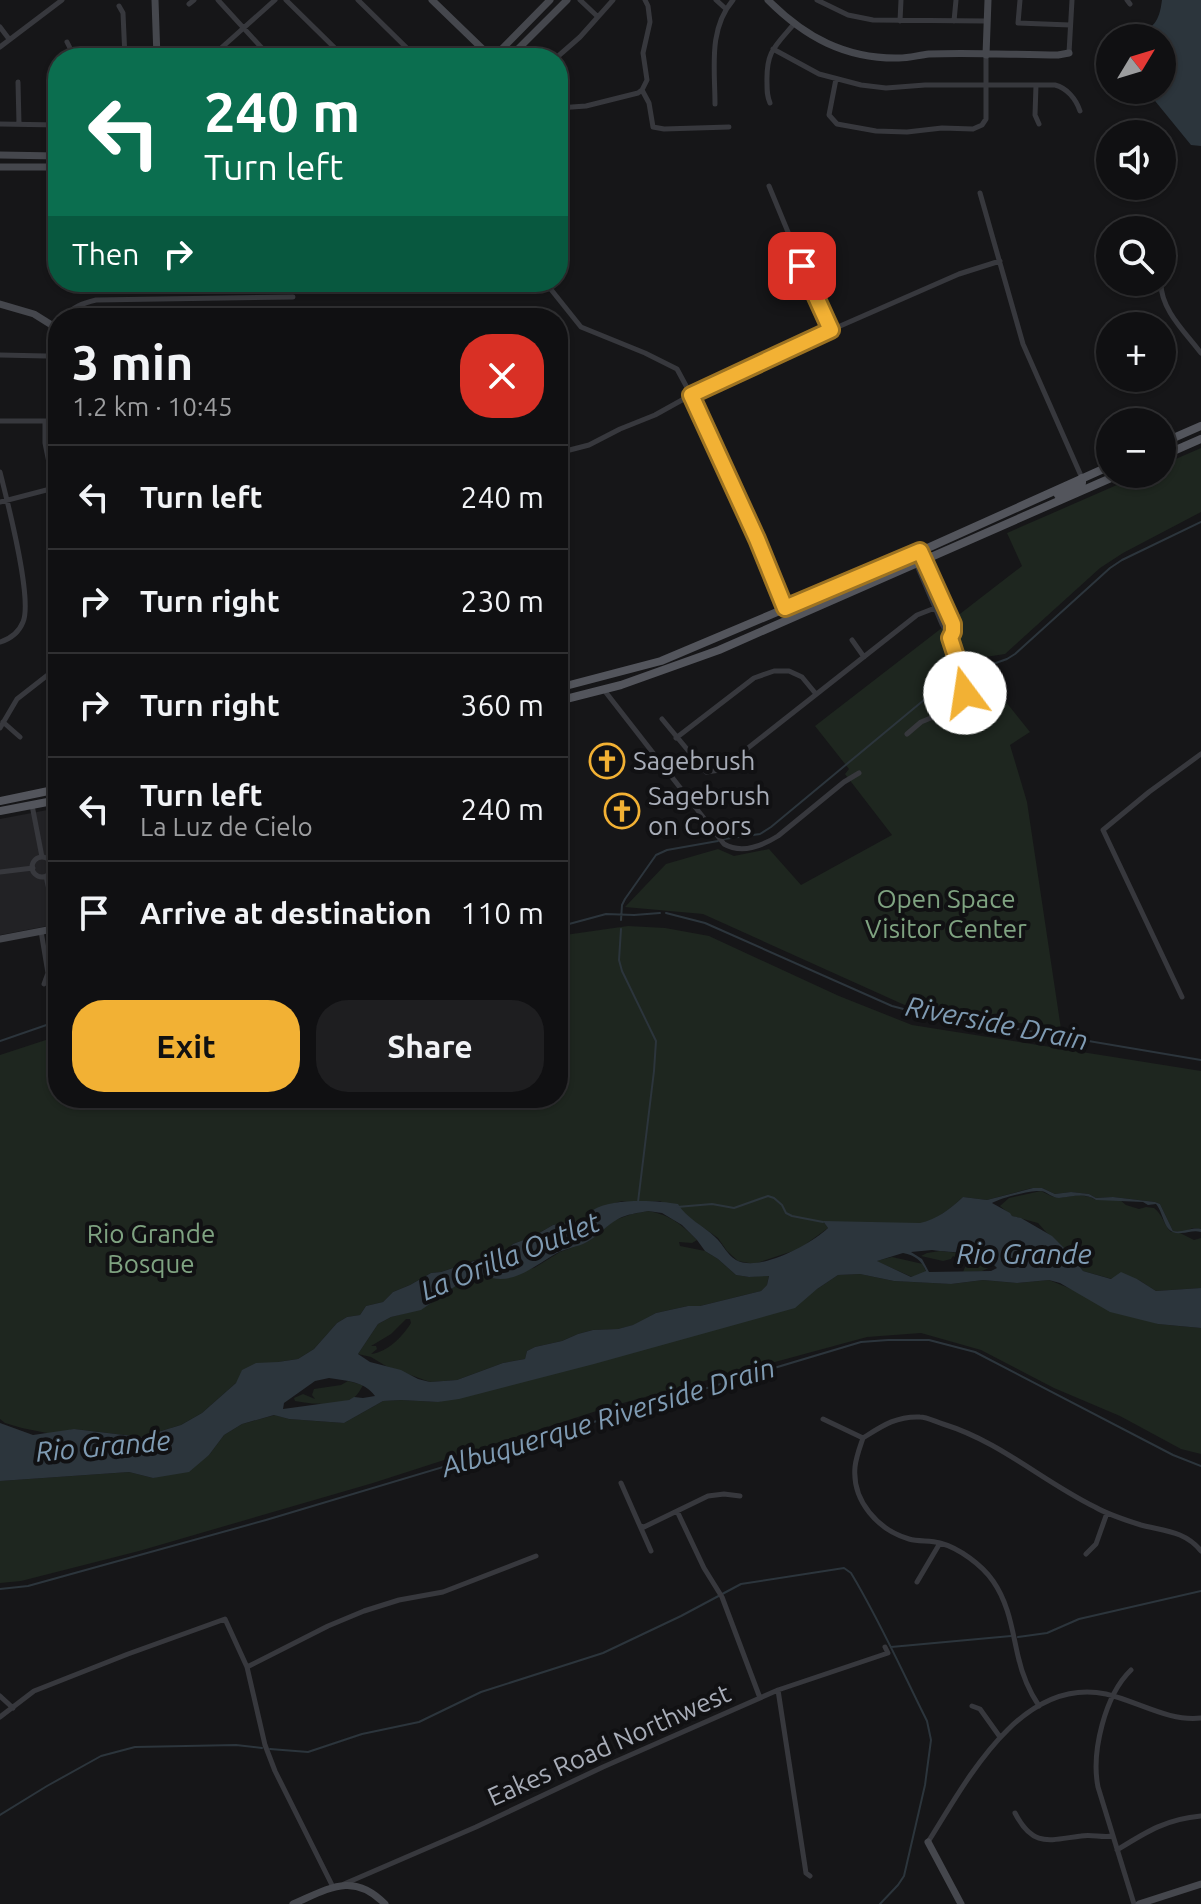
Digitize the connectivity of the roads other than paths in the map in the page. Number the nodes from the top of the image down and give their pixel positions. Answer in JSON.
{"nodes":[{"id":1,"x":62,"y":0,"type":"edge"},
{"id":2,"x":155,"y":0,"type":"edge"},
{"id":3,"x":218,"y":0,"type":"edge"},
{"id":4,"x":275,"y":0,"type":"edge"},
{"id":5,"x":286,"y":0,"type":"edge"},
{"id":6,"x":358,"y":0,"type":"edge"},
{"id":7,"x":432,"y":0,"type":"edge"},
{"id":8,"x":550,"y":0,"type":"edge"},
{"id":9,"x":567,"y":0,"type":"edge"},
{"id":10,"x":580,"y":0,"type":"edge"},
{"id":11,"x":613,"y":0,"type":"edge"},
{"id":12,"x":645,"y":0,"type":"edge"},
{"id":13,"x":716,"y":0,"type":"edge"},
{"id":14,"x":733,"y":0,"type":"edge"},
{"id":15,"x":768,"y":0,"type":"edge"},
{"id":16,"x":817,"y":0,"type":"edge"},
{"id":17,"x":901,"y":0,"type":"edge"},
{"id":18,"x":956,"y":0,"type":"edge"},
{"id":19,"x":988,"y":0,"type":"edge"},
{"id":20,"x":1020,"y":0,"type":"edge"},
{"id":21,"x":1072,"y":0,"type":"edge"},
{"id":22,"x":119,"y":6,"type":"dead end"},
{"id":23,"x":726,"y":9,"type":"junction"},
{"id":24,"x":597,"y":16,"type":"junction"},
{"id":25,"x":900,"y":21,"type":"junction"},
{"id":26,"x":954,"y":21,"type":"junction"},
{"id":27,"x":986,"y":21,"type":"junction"},
{"id":28,"x":794,"y":24,"type":"junction"},
{"id":29,"x":1070,"y":25,"type":"junction"},
{"id":30,"x":0,"y":27,"type":"edge"},
{"id":31,"x":243,"y":29,"type":"junction"},
{"id":32,"x":9,"y":39,"type":"junction"},
{"id":33,"x":67,"y":42,"type":"dead end"},
{"id":34,"x":0,"y":47,"type":"edge"},
{"id":35,"x":69,"y":48,"type":"edge"},
{"id":36,"x":125,"y":48,"type":"edge"},
{"id":37,"x":157,"y":48,"type":"edge"},
{"id":38,"x":221,"y":48,"type":"edge"},
{"id":39,"x":261,"y":48,"type":"edge"},
{"id":40,"x":335,"y":48,"type":"edge"},
{"id":41,"x":407,"y":48,"type":"edge"},
{"id":42,"x":482,"y":48,"type":"edge"},
{"id":43,"x":503,"y":48,"type":"edge"},
{"id":44,"x":519,"y":48,"type":"edge"},
{"id":45,"x":567,"y":48,"type":"edge"},
{"id":46,"x":773,"y":49,"type":"junction"},
{"id":47,"x":1069,"y":53,"type":"joint"},
{"id":48,"x":986,"y":55,"type":"junction"},
{"id":49,"x":836,"y":79,"type":"junction"},
{"id":50,"x":18,"y":82,"type":"dead end"},
{"id":51,"x":986,"y":84,"type":"junction"},
{"id":52,"x":1036,"y":85,"type":"junction"},
{"id":53,"x":642,"y":90,"type":"junction"},
{"id":54,"x":770,"y":103,"type":"dead end"},
{"id":55,"x":715,"y":104,"type":"dead end"},
{"id":56,"x":568,"y":107,"type":"edge"},
{"id":57,"x":1080,"y":111,"type":"dead end"},
{"id":58,"x":0,"y":124,"type":"edge"},
{"id":59,"x":19,"y":124,"type":"junction"},
{"id":60,"x":1039,"y":124,"type":"dead end"},
{"id":61,"x":48,"y":125,"type":"edge"},
{"id":62,"x":729,"y":127,"type":"dead end"},
{"id":63,"x":0,"y":155,"type":"edge"},
{"id":64,"x":48,"y":156,"type":"edge"},
{"id":65,"x":0,"y":167,"type":"edge"},
{"id":66,"x":48,"y":167,"type":"edge"},
{"id":67,"x":769,"y":186,"type":"dead end"},
{"id":68,"x":980,"y":193,"type":"dead end"},
{"id":69,"x":1000,"y":261,"type":"junction"},
{"id":70,"x":553,"y":292,"type":"edge"},
{"id":71,"x":1163,"y":296,"type":"edge"},
{"id":72,"x":293,"y":297,"type":"dead end"},
{"id":73,"x":0,"y":304,"type":"edge"},
{"id":74,"x":74,"y":308,"type":"edge"},
{"id":75,"x":566,"y":308,"type":"edge"},
{"id":76,"x":568,"y":311,"type":"edge"},
{"id":77,"x":48,"y":322,"type":"edge"},
{"id":78,"x":831,"y":330,"type":"junction"},
{"id":79,"x":1201,"y":353,"type":"edge"},
{"id":80,"x":0,"y":355,"type":"edge"},
{"id":81,"x":48,"y":356,"type":"edge"},
{"id":82,"x":691,"y":395,"type":"junction"},
{"id":83,"x":0,"y":421,"type":"edge"},
{"id":84,"x":45,"y":421,"type":"joint"},
{"id":85,"x":1201,"y":426,"type":"edge"},
{"id":86,"x":1176,"y":437,"type":"edge"},
{"id":87,"x":1201,"y":439,"type":"edge"},
{"id":88,"x":568,"y":450,"type":"edge"},
{"id":89,"x":1176,"y":450,"type":"edge"},
{"id":90,"x":48,"y":455,"type":"edge"},
{"id":91,"x":0,"y":472,"type":"edge"},
{"id":92,"x":1096,"y":472,"type":"edge"},
{"id":93,"x":1082,"y":478,"type":"junction"},
{"id":94,"x":1096,"y":485,"type":"edge"},
{"id":95,"x":48,"y":490,"type":"edge"},
{"id":96,"x":3,"y":501,"type":"edge"},
{"id":97,"x":1031,"y":513,"type":"junction"},
{"id":98,"x":918,"y":558,"type":"junction"},
{"id":99,"x":785,"y":608,"type":"junction"},
{"id":100,"x":935,"y":608,"type":"junction"},
{"id":101,"x":950,"y":638,"type":"junction"},
{"id":102,"x":852,"y":640,"type":"dead end"},
{"id":103,"x":0,"y":642,"type":"edge"},
{"id":104,"x":864,"y":657,"type":"junction"},
{"id":105,"x":48,"y":675,"type":"edge"},
{"id":106,"x":568,"y":685,"type":"edge"},
{"id":107,"x":604,"y":690,"type":"junction"},
{"id":108,"x":816,"y":694,"type":"junction"},
{"id":109,"x":568,"y":699,"type":"edge"},
{"id":110,"x":662,"y":719,"type":"dead end"},
{"id":111,"x":2,"y":725,"type":"edge"},
{"id":112,"x":907,"y":734,"type":"dead end"},
{"id":113,"x":20,"y":737,"type":"dead end"},
{"id":114,"x":676,"y":738,"type":"junction"},
{"id":115,"x":1201,"y":754,"type":"edge"},
{"id":116,"x":859,"y":773,"type":"dead end"},
{"id":117,"x":48,"y":791,"type":"edge"},
{"id":118,"x":0,"y":801,"type":"edge"},
{"id":119,"x":48,"y":802,"type":"edge"},
{"id":120,"x":32,"y":805,"type":"junction"},
{"id":121,"x":0,"y":811,"type":"edge"},
{"id":122,"x":42,"y":857,"type":"junction"},
{"id":123,"x":48,"y":860,"type":"edge"},
{"id":124,"x":33,"y":868,"type":"junction"},
{"id":125,"x":0,"y":872,"type":"edge"},
{"id":126,"x":46,"y":876,"type":"joint"},
{"id":127,"x":48,"y":885,"type":"edge"},
{"id":128,"x":48,"y":930,"type":"edge"},
{"id":129,"x":41,"y":931,"type":"junction"},
{"id":130,"x":0,"y":939,"type":"edge"},
{"id":131,"x":44,"y":984,"type":"dead end"},
{"id":132,"x":1182,"y":997,"type":"dead end"},
{"id":133,"x":823,"y":1419,"type":"dead end"},
{"id":134,"x":863,"y":1438,"type":"junction"},
{"id":135,"x":621,"y":1483,"type":"dead end"},
{"id":136,"x":740,"y":1496,"type":"dead end"},
{"id":137,"x":677,"y":1511,"type":"junction"},
{"id":138,"x":1107,"y":1513,"type":"junction"},
{"id":139,"x":640,"y":1526,"type":"junction"},
{"id":140,"x":940,"y":1543,"type":"junction"},
{"id":141,"x":1200,"y":1549,"type":"edge"},
{"id":142,"x":651,"y":1551,"type":"dead end"},
{"id":143,"x":1086,"y":1554,"type":"dead end"},
{"id":144,"x":536,"y":1556,"type":"dead end"},
{"id":145,"x":917,"y":1582,"type":"dead end"},
{"id":146,"x":885,"y":1647,"type":"dead end"},
{"id":147,"x":247,"y":1667,"type":"junction"},
{"id":148,"x":1131,"y":1670,"type":"dead end"},
{"id":149,"x":778,"y":1690,"type":"junction"},
{"id":150,"x":0,"y":1696,"type":"edge"},
{"id":151,"x":1112,"y":1696,"type":"junction"},
{"id":152,"x":760,"y":1698,"type":"junction"},
{"id":153,"x":972,"y":1706,"type":"dead end"},
{"id":154,"x":1039,"y":1706,"type":"junction"},
{"id":155,"x":13,"y":1708,"type":"junction"},
{"id":156,"x":0,"y":1717,"type":"edge"},
{"id":157,"x":1201,"y":1718,"type":"edge"},
{"id":158,"x":1000,"y":1737,"type":"junction"},
{"id":159,"x":1015,"y":1813,"type":"dead end"},
{"id":160,"x":1201,"y":1816,"type":"edge"},
{"id":161,"x":1113,"y":1836,"type":"junction"},
{"id":162,"x":928,"y":1842,"type":"joint"},
{"id":163,"x":1117,"y":1850,"type":"junction"},
{"id":164,"x":810,"y":1876,"type":"dead end"},
{"id":165,"x":343,"y":1884,"type":"junction"},
{"id":166,"x":1201,"y":1884,"type":"edge"},
{"id":167,"x":333,"y":1887,"type":"junction"},
{"id":168,"x":293,"y":1904,"type":"edge"},
{"id":169,"x":385,"y":1904,"type":"edge"},
{"id":170,"x":961,"y":1904,"type":"edge"},
{"id":171,"x":1137,"y":1904,"type":"edge"}],
"edges":[{"from":1,"to":32,"type":"street"},
{"from":2,"to":37,"type":"street"},
{"from":3,"to":31,"type":"street"},
{"from":4,"to":31,"type":"street"},
{"from":5,"to":40,"type":"street"},
{"from":6,"to":41,"type":"street"},
{"from":7,"to":42,"type":"street"},
{"from":8,"to":43,"type":"street"},
{"from":9,"to":44,"type":"street"},
{"from":10,"to":24,"type":"street"},
{"from":11,"to":24,"type":"street"},
{"from":12,"to":53,"type":"street"},
{"from":13,"to":23,"type":"street"},
{"from":14,"to":23,"type":"street"},
{"from":15,"to":28,"type":"street"},
{"from":16,"to":25,"type":"street"},
{"from":17,"to":25,"type":"street"},
{"from":18,"to":26,"type":"street"},
{"from":19,"to":27,"type":"street"},
{"from":20,"to":29,"type":"street"},
{"from":21,"to":29,"type":"street"},
{"from":22,"to":36,"type":"street"},
{"from":23,"to":55,"type":"street"},
{"from":24,"to":45,"type":"street"},
{"from":25,"to":26,"type":"street"},
{"from":26,"to":27,"type":"street"},
{"from":27,"to":48,"type":"street"},
{"from":28,"to":46,"type":"street"},
{"from":28,"to":48,"type":"street"},
{"from":29,"to":47,"type":"street"},
{"from":30,"to":32,"type":"street"},
{"from":31,"to":38,"type":"street"},
{"from":31,"to":39,"type":"street"},
{"from":32,"to":34,"type":"street"},
{"from":33,"to":35,"type":"street"},
{"from":46,"to":49,"type":"street"},
{"from":46,"to":54,"type":"street"},
{"from":47,"to":48,"type":"street"},
{"from":48,"to":51,"type":"street"},
{"from":49,"to":51,"type":"street"},
{"from":49,"to":51,"type":"street"},
{"from":50,"to":59,"type":"street"},
{"from":51,"to":52,"type":"street"},
{"from":52,"to":57,"type":"street"},
{"from":52,"to":60,"type":"street"},
{"from":53,"to":56,"type":"street"},
{"from":53,"to":62,"type":"street"},
{"from":58,"to":59,"type":"street"},
{"from":59,"to":61,"type":"street"},
{"from":63,"to":64,"type":"street"},
{"from":65,"to":66,"type":"street"},
{"from":67,"to":78,"type":"street"},
{"from":68,"to":69,"type":"street"},
{"from":69,"to":78,"type":"street"},
{"from":69,"to":93,"type":"street"},
{"from":70,"to":75,"type":"street"},
{"from":71,"to":79,"type":"street"},
{"from":72,"to":74,"type":"street"},
{"from":73,"to":77,"type":"street"},
{"from":76,"to":82,"type":"street"},
{"from":78,"to":82,"type":"street"},
{"from":80,"to":81,"type":"street"},
{"from":82,"to":88,"type":"street"},
{"from":82,"to":99,"type":"street"},
{"from":83,"to":84,"type":"street"},
{"from":84,"to":90,"type":"street"},
{"from":85,"to":86,"type":"main road"},
{"from":87,"to":89,"type":"main road"},
{"from":91,"to":96,"type":"street"},
{"from":92,"to":93,"type":"main road"},
{"from":93,"to":97,"type":"main road"},
{"from":93,"to":98,"type":"main road"},
{"from":94,"to":97,"type":"main road"},
{"from":95,"to":96,"type":"street"},
{"from":96,"to":103,"type":"street"},
{"from":97,"to":98,"type":"main road"},
{"from":98,"to":99,"type":"main road"},
{"from":98,"to":100,"type":"street"},
{"from":98,"to":101,"type":"street"},
{"from":98,"to":107,"type":"main road"},
{"from":99,"to":106,"type":"main road"},
{"from":100,"to":101,"type":"street"},
{"from":100,"to":104,"type":"street"},
{"from":101,"to":112,"type":"street"},
{"from":102,"to":104,"type":"street"},
{"from":104,"to":108,"type":"street"},
{"from":105,"to":111,"type":"street"},
{"from":107,"to":109,"type":"main road"},
{"from":107,"to":116,"type":"street"},
{"from":108,"to":114,"type":"street"},
{"from":108,"to":114,"type":"street"},
{"from":110,"to":114,"type":"street"},
{"from":111,"to":113,"type":"street"},
{"from":115,"to":132,"type":"street"},
{"from":117,"to":118,"type":"main road"},
{"from":119,"to":120,"type":"main road"},
{"from":120,"to":121,"type":"main road"},
{"from":120,"to":122,"type":"street"},
{"from":122,"to":123,"type":"street"},
{"from":122,"to":124,"type":"street"},
{"from":124,"to":125,"type":"street"},
{"from":124,"to":126,"type":"street"},
{"from":126,"to":127,"type":"street"},
{"from":128,"to":129,"type":"street"},
{"from":129,"to":130,"type":"street"},
{"from":129,"to":131,"type":"street"},
{"from":133,"to":134,"type":"street"},
{"from":134,"to":138,"type":"street"},
{"from":134,"to":140,"type":"street"},
{"from":135,"to":139,"type":"street"},
{"from":136,"to":137,"type":"street"},
{"from":137,"to":139,"type":"street"},
{"from":137,"to":152,"type":"street"},
{"from":138,"to":141,"type":"street"},
{"from":138,"to":143,"type":"street"},
{"from":139,"to":142,"type":"street"},
{"from":140,"to":145,"type":"street"},
{"from":140,"to":154,"type":"street"},
{"from":144,"to":147,"type":"street"},
{"from":146,"to":149,"type":"street","name":"Eakes Road Northwest"},
{"from":147,"to":155,"type":"street"},
{"from":147,"to":167,"type":"street"},
{"from":148,"to":151,"type":"street"},
{"from":149,"to":152,"type":"street","name":"Eakes Road Northwest"},
{"from":149,"to":164,"type":"street"},
{"from":150,"to":155,"type":"street"},
{"from":151,"to":154,"type":"street"},
{"from":151,"to":157,"type":"street"},
{"from":151,"to":161,"type":"street"},
{"from":152,"to":165,"type":"street","name":"Eakes Road Northwest"},
{"from":153,"to":158,"type":"street"},
{"from":154,"to":158,"type":"street"},
{"from":155,"to":156,"type":"street"},
{"from":158,"to":162,"type":"street"},
{"from":159,"to":161,"type":"street"},
{"from":160,"to":163,"type":"street"},
{"from":161,"to":163,"type":"street"},
{"from":162,"to":170,"type":"street"},
{"from":163,"to":171,"type":"street"},
{"from":165,"to":167,"type":"street"},
{"from":165,"to":169,"type":"street"},
{"from":166,"to":171,"type":"street"},
{"from":167,"to":168,"type":"street"}]}
